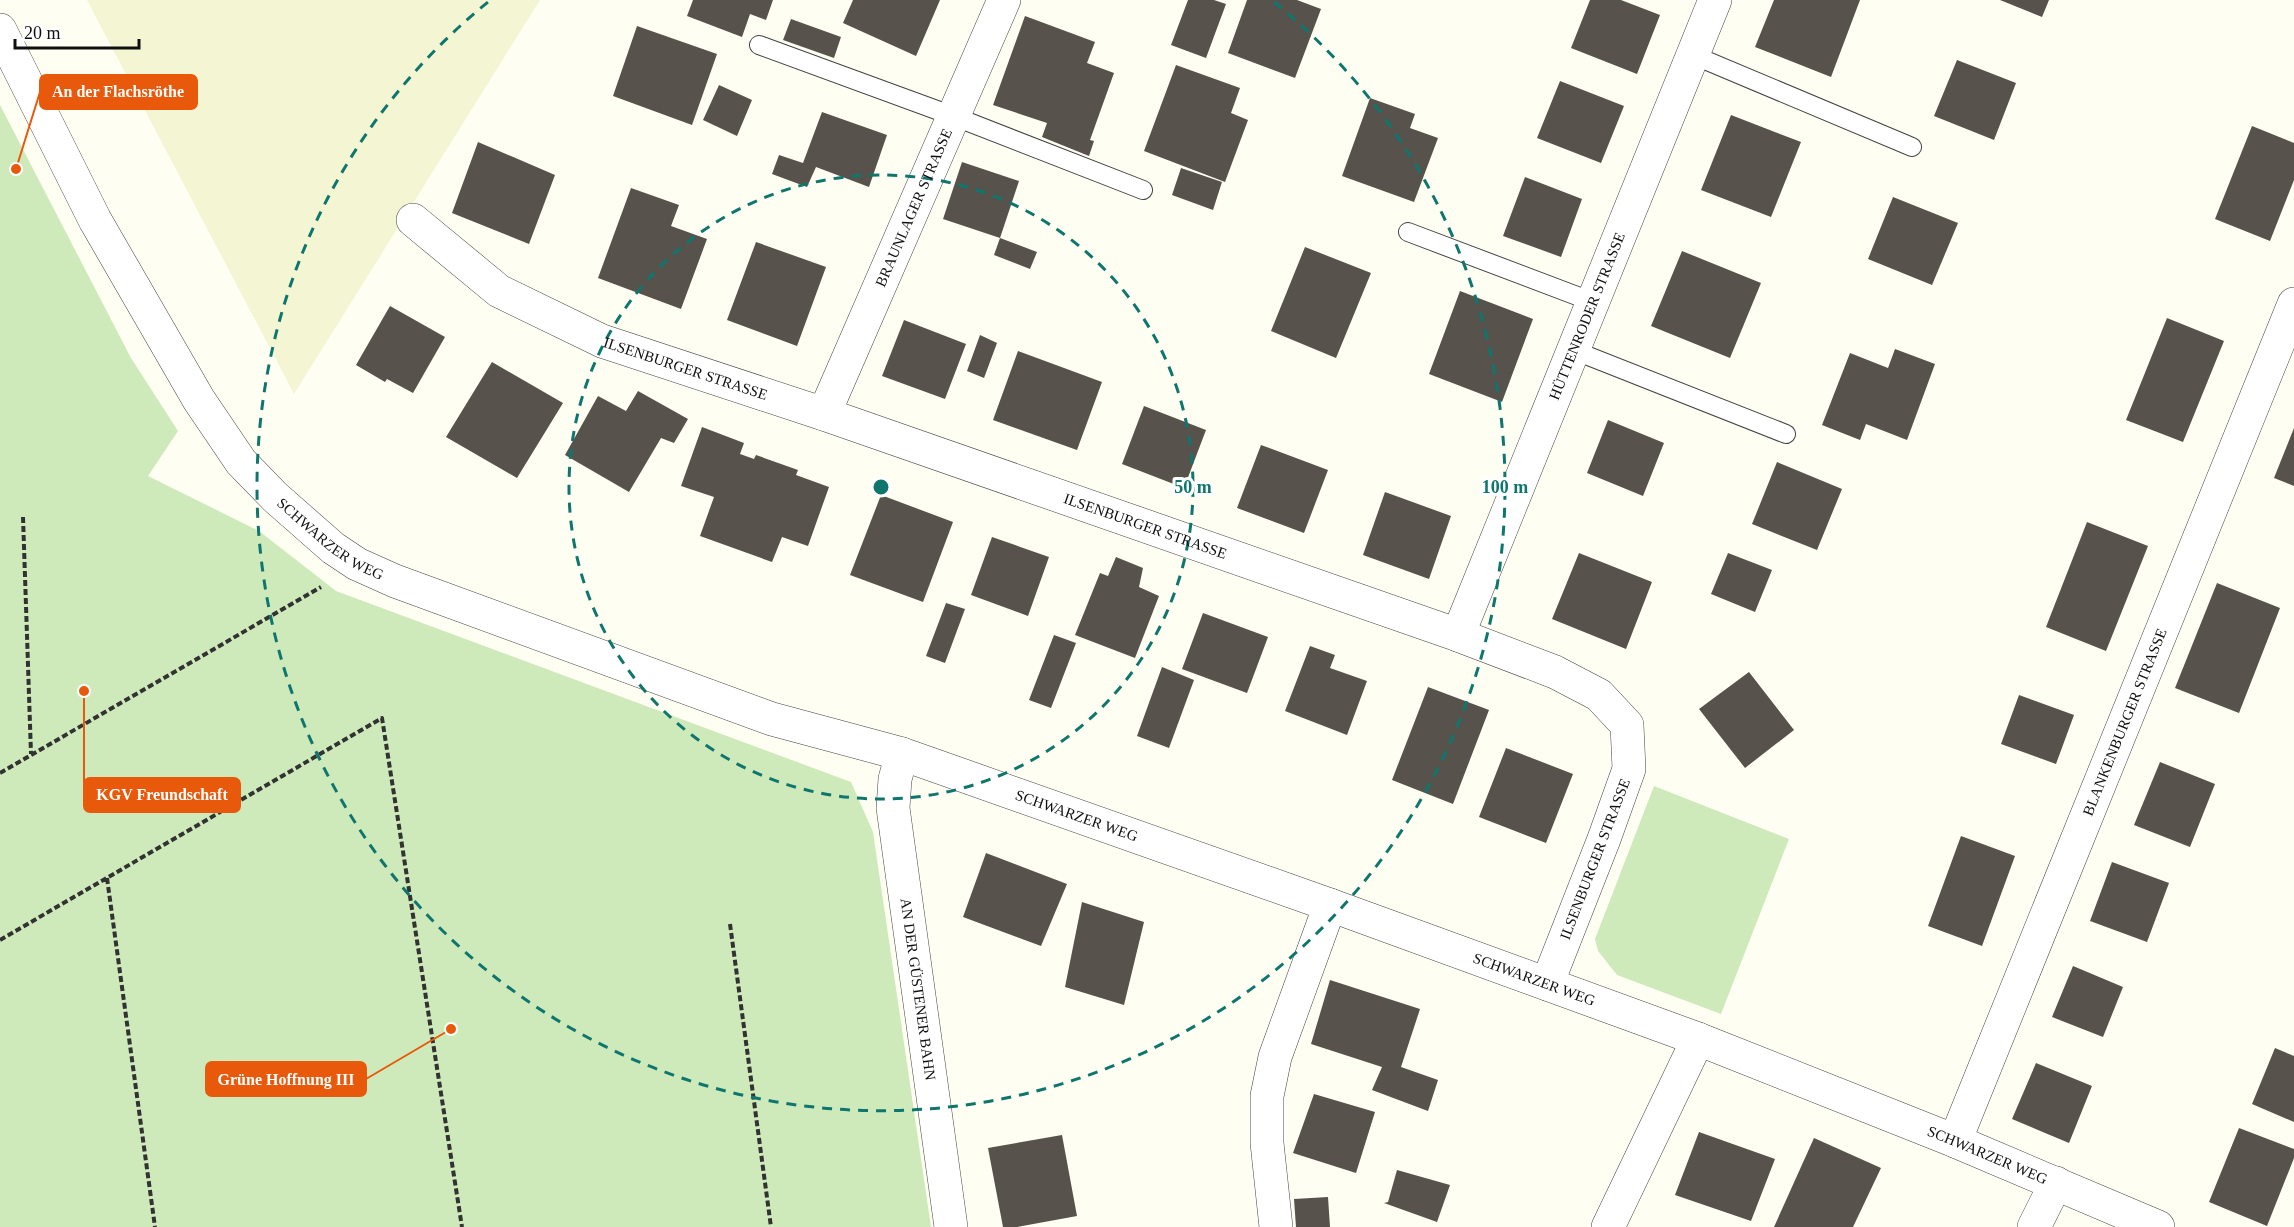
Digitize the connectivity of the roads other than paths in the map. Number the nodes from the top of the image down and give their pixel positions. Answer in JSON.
{"nodes":[{"id":1,"x":1004,"y":0,"type":"edge"},
{"id":2,"x":1709,"y":2,"type":"edge"},
{"id":3,"x":0,"y":30,"type":"edge"},
{"id":4,"x":759,"y":45,"type":"dead end"},
{"id":5,"x":1693,"y":55,"type":"junction"},
{"id":6,"x":953,"y":116,"type":"junction"},
{"id":7,"x":1912,"y":147,"type":"dead end"},
{"id":8,"x":1143,"y":190,"type":"dead end"},
{"id":9,"x":413,"y":220,"type":"dead end"},
{"id":10,"x":1408,"y":232,"type":"dead end"},
{"id":11,"x":1593,"y":302,"type":"junction"},
{"id":12,"x":2294,"y":304,"type":"edge"},
{"id":13,"x":1573,"y":350,"type":"junction"},
{"id":14,"x":824,"y":414,"type":"junction"},
{"id":15,"x":1786,"y":434,"type":"dead end"},
{"id":16,"x":1458,"y":634,"type":"junction"},
{"id":17,"x":902,"y":754,"type":"junction"},
{"id":18,"x":1330,"y":905,"type":"junction"},
{"id":19,"x":1547,"y":984,"type":"junction"},
{"id":20,"x":1698,"y":1039,"type":"junction"},
{"id":21,"x":1955,"y":1141,"type":"junction"},
{"id":22,"x":2056,"y":1183,"type":"junction"},
{"id":23,"x":951,"y":1227,"type":"edge"},
{"id":24,"x":1276,"y":1227,"type":"edge"},
{"id":25,"x":1608,"y":1227,"type":"edge"},
{"id":26,"x":2034,"y":1227,"type":"edge"},
{"id":27,"x":2158,"y":1227,"type":"edge"}],
"edges":[{"from":1,"to":6,"type":"street","name":"BRAUNLAGER STRASSE"},
{"from":2,"to":5,"type":"street","name":"HÜTTENRODER STRASSE"},
{"from":3,"to":17,"type":"street","name":"SCHWARZER WEG"},
{"from":4,"to":6,"type":"lane"},
{"from":5,"to":7,"type":"lane"},
{"from":5,"to":11,"type":"street","name":"HÜTTENRODER STRASSE"},
{"from":6,"to":8,"type":"lane"},
{"from":6,"to":14,"type":"street","name":"BRAUNLAGER STRASSE"},
{"from":9,"to":14,"type":"street","name":"ILSENBURGER STRASSE"},
{"from":10,"to":11,"type":"lane"},
{"from":11,"to":13,"type":"street","name":"HÜTTENRODER STRASSE"},
{"from":12,"to":21,"type":"street","name":"BLANKENBURGER STRASSE"},
{"from":13,"to":15,"type":"lane"},
{"from":13,"to":16,"type":"street","name":"HÜTTENRODER STRASSE"},
{"from":14,"to":16,"type":"street","name":"ILSENBURGER STRASSE"},
{"from":16,"to":19,"type":"street","name":"ILSENBURGER STRASSE"},
{"from":17,"to":18,"type":"street","name":"SCHWARZER WEG"},
{"from":17,"to":23,"type":"street","name":"AN DER GÜSTENER BAHN"},
{"from":18,"to":19,"type":"street","name":"SCHWARZER WEG"},
{"from":18,"to":24,"type":"street"},
{"from":19,"to":20,"type":"street","name":"SCHWARZER WEG"},
{"from":20,"to":21,"type":"street","name":"SCHWARZER WEG"},
{"from":20,"to":25,"type":"street"},
{"from":21,"to":22,"type":"street","name":"SCHWARZER WEG"},
{"from":22,"to":26,"type":"street"},
{"from":22,"to":27,"type":"street","name":"SCHWARZER WEG"}]}
